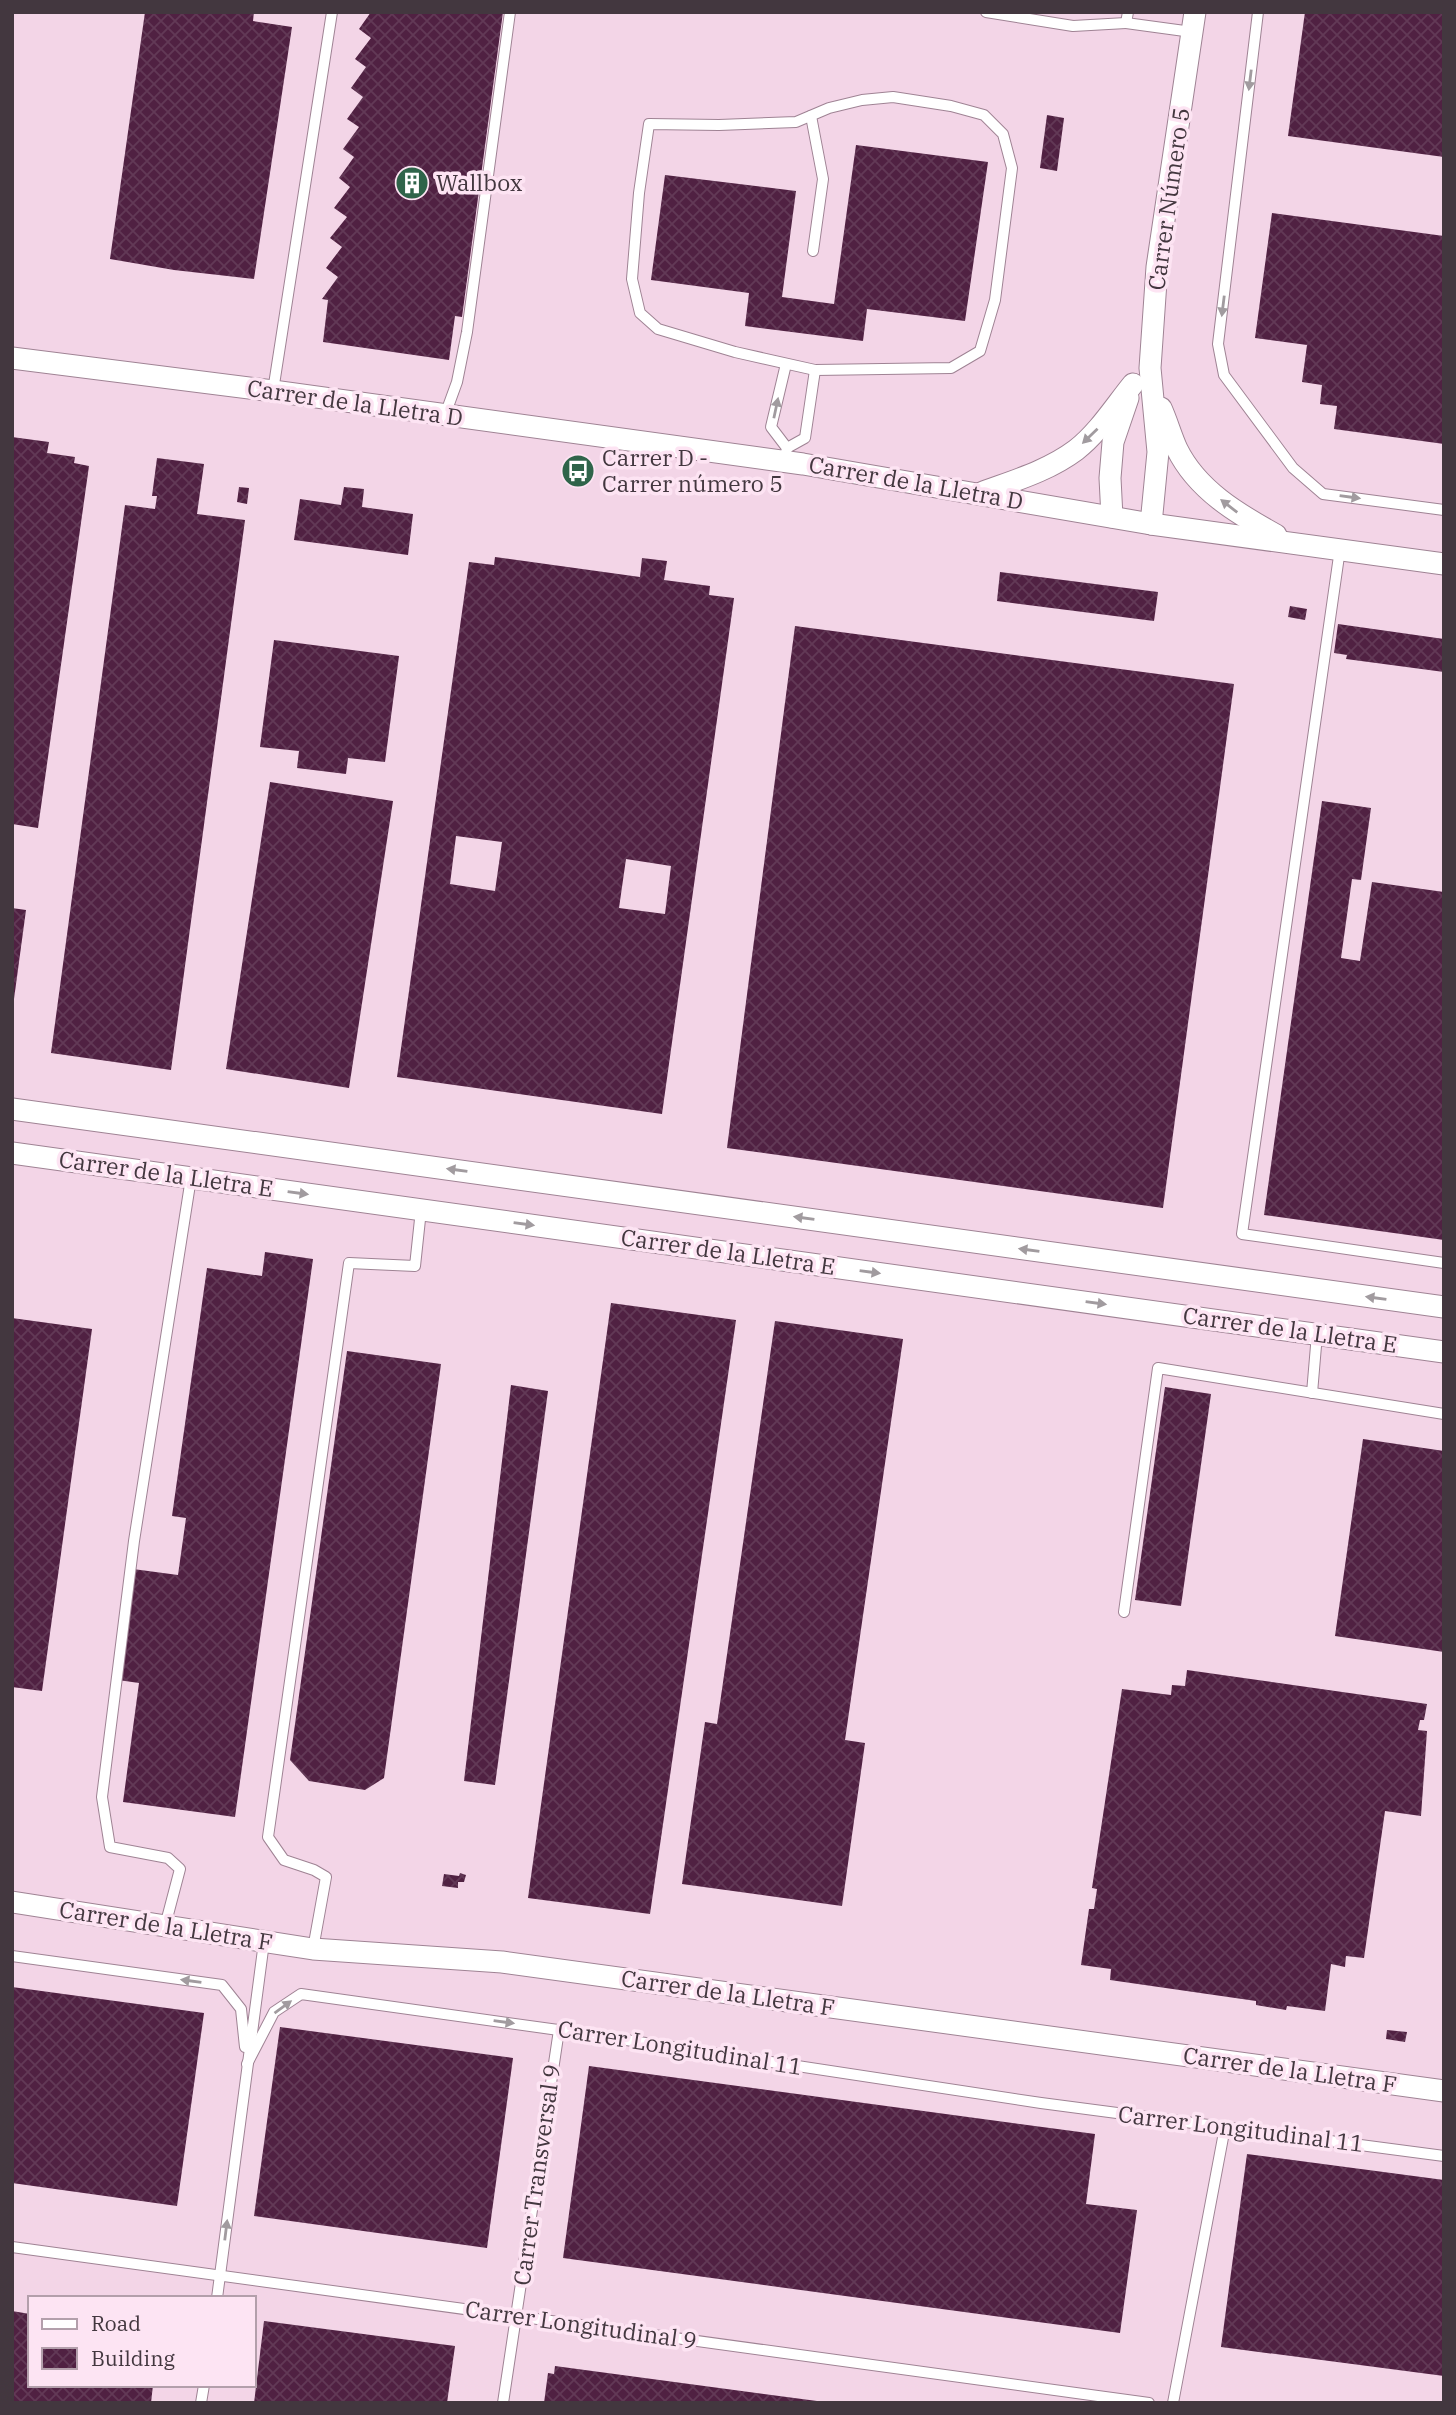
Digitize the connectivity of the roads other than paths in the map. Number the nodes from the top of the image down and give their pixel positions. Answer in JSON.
{"nodes":[{"id":1,"x":332,"y":12,"type":"edge"},
{"id":2,"x":510,"y":12,"type":"edge"},
{"id":3,"x":986,"y":12,"type":"edge"},
{"id":4,"x":1258,"y":12,"type":"edge"},
{"id":5,"x":1127,"y":18,"type":"edge"},
{"id":6,"x":1193,"y":22,"type":"edge"},
{"id":7,"x":811,"y":116,"type":"junction"},
{"id":8,"x":813,"y":251,"type":"dead end"},
{"id":9,"x":12,"y":358,"type":"edge"},
{"id":10,"x":786,"y":364,"type":"junction"},
{"id":11,"x":815,"y":370,"type":"junction"},
{"id":12,"x":1142,"y":385,"type":"junction"},
{"id":13,"x":273,"y":391,"type":"junction"},
{"id":14,"x":445,"y":415,"type":"junction"},
{"id":15,"x":786,"y":455,"type":"junction"},
{"id":16,"x":979,"y":494,"type":"junction"},
{"id":17,"x":1444,"y":510,"type":"edge"},
{"id":18,"x":1112,"y":517,"type":"junction"},
{"id":19,"x":1151,"y":524,"type":"junction"},
{"id":20,"x":1287,"y":542,"type":"junction"},
{"id":21,"x":1340,"y":549,"type":"junction"},
{"id":22,"x":1444,"y":564,"type":"edge"},
{"id":23,"x":12,"y":1109,"type":"edge"},
{"id":24,"x":12,"y":1153,"type":"edge"},
{"id":25,"x":191,"y":1178,"type":"junction"},
{"id":26,"x":421,"y":1210,"type":"junction"},
{"id":27,"x":1444,"y":1263,"type":"edge"},
{"id":28,"x":1444,"y":1307,"type":"edge"},
{"id":29,"x":1317,"y":1334,"type":"junction"},
{"id":30,"x":1444,"y":1352,"type":"edge"},
{"id":31,"x":1312,"y":1393,"type":"junction"},
{"id":32,"x":1444,"y":1414,"type":"edge"},
{"id":33,"x":1124,"y":1612,"type":"dead end"},
{"id":34,"x":12,"y":1902,"type":"edge"},
{"id":35,"x":165,"y":1926,"type":"junction"},
{"id":36,"x":264,"y":1942,"type":"junction"},
{"id":37,"x":313,"y":1949,"type":"junction"},
{"id":38,"x":12,"y":1956,"type":"edge"},
{"id":39,"x":559,"y":2030,"type":"junction"},
{"id":40,"x":247,"y":2064,"type":"junction"},
{"id":41,"x":1444,"y":2091,"type":"edge"},
{"id":42,"x":1225,"y":2127,"type":"junction"},
{"id":43,"x":1444,"y":2156,"type":"edge"},
{"id":44,"x":12,"y":2248,"type":"edge"},
{"id":45,"x":220,"y":2276,"type":"junction"},
{"id":46,"x":217,"y":2296,"type":"edge"},
{"id":47,"x":516,"y":2317,"type":"junction"},
{"id":48,"x":503,"y":2403,"type":"edge"},
{"id":49,"x":1149,"y":2403,"type":"edge"},
{"id":50,"x":1173,"y":2403,"type":"edge"}],
"edges":[{"from":1,"to":13,"type":"lane"},
{"from":2,"to":14,"type":"lane"},
{"from":3,"to":5,"type":"lane"},
{"from":4,"to":17,"type":"lane","one_way":true},
{"from":5,"to":6,"type":"lane"},
{"from":6,"to":12,"type":"street","name":"Carrer Número 5"},
{"from":7,"to":8,"type":"lane"},
{"from":7,"to":10,"type":"lane"},
{"from":7,"to":11,"type":"lane"},
{"from":9,"to":13,"type":"street","name":"Carrer de la Lletra D"},
{"from":10,"to":11,"type":"lane"},
{"from":15,"to":10,"type":"lane","one_way":true},
{"from":11,"to":15,"type":"lane"},
{"from":12,"to":16,"type":"street","one_way":true},
{"from":12,"to":18,"type":"street"},
{"from":12,"to":19,"type":"street"},
{"from":20,"to":12,"type":"street","one_way":true},
{"from":13,"to":14,"type":"street","name":"Carrer de la Lletra D"},
{"from":14,"to":15,"type":"street","name":"Carrer de la Lletra D"},
{"from":15,"to":16,"type":"street","name":"Carrer de la Lletra D"},
{"from":16,"to":18,"type":"street","name":"Carrer de la Lletra D"},
{"from":18,"to":19,"type":"street","name":"Carrer de la Lletra D"},
{"from":19,"to":20,"type":"street","name":"Carrer de la Lletra D"},
{"from":20,"to":21,"type":"street","name":"Carrer de la Lletra D"},
{"from":21,"to":22,"type":"street","name":"Carrer de la Lletra D"},
{"from":21,"to":27,"type":"lane"},
{"from":28,"to":23,"type":"street","name":"Carrer de la Lletra E","one_way":true},
{"from":24,"to":25,"type":"street","name":"Carrer de la Lletra E"},
{"from":25,"to":26,"type":"street","name":"Carrer de la Lletra E","one_way":true},
{"from":25,"to":35,"type":"lane"},
{"from":26,"to":29,"type":"street","name":"Carrer de la Lletra E","one_way":true},
{"from":26,"to":37,"type":"lane"},
{"from":29,"to":30,"type":"street","name":"Carrer de la Lletra E"},
{"from":29,"to":31,"type":"lane"},
{"from":31,"to":32,"type":"lane"},
{"from":31,"to":33,"type":"lane"},
{"from":34,"to":35,"type":"street","name":"Carrer de la Lletra F"},
{"from":35,"to":36,"type":"street","name":"Carrer de la Lletra F"},
{"from":36,"to":37,"type":"street","name":"Carrer de la Lletra F"},
{"from":36,"to":40,"type":"lane"},
{"from":37,"to":41,"type":"street","name":"Carrer de la Lletra F"},
{"from":40,"to":38,"type":"lane","one_way":true},
{"from":40,"to":39,"type":"lane","name":"Carrer Longitudinal 11","one_way":true},
{"from":39,"to":42,"type":"lane","name":"Carrer Longitudinal 11"},
{"from":39,"to":47,"type":"lane","name":"Carrer Transversal 9"},
{"from":45,"to":40,"type":"lane","one_way":true},
{"from":42,"to":43,"type":"lane","name":"Carrer Longitudinal 11"},
{"from":42,"to":50,"type":"lane"},
{"from":44,"to":45,"type":"lane","name":"Carrer Longitudinal 9"},
{"from":45,"to":46,"type":"lane"},
{"from":45,"to":47,"type":"lane","name":"Carrer Longitudinal 9"},
{"from":47,"to":48,"type":"lane","name":"Carrer Transversal 9"},
{"from":47,"to":49,"type":"lane","name":"Carrer Longitudinal 9"}]}
